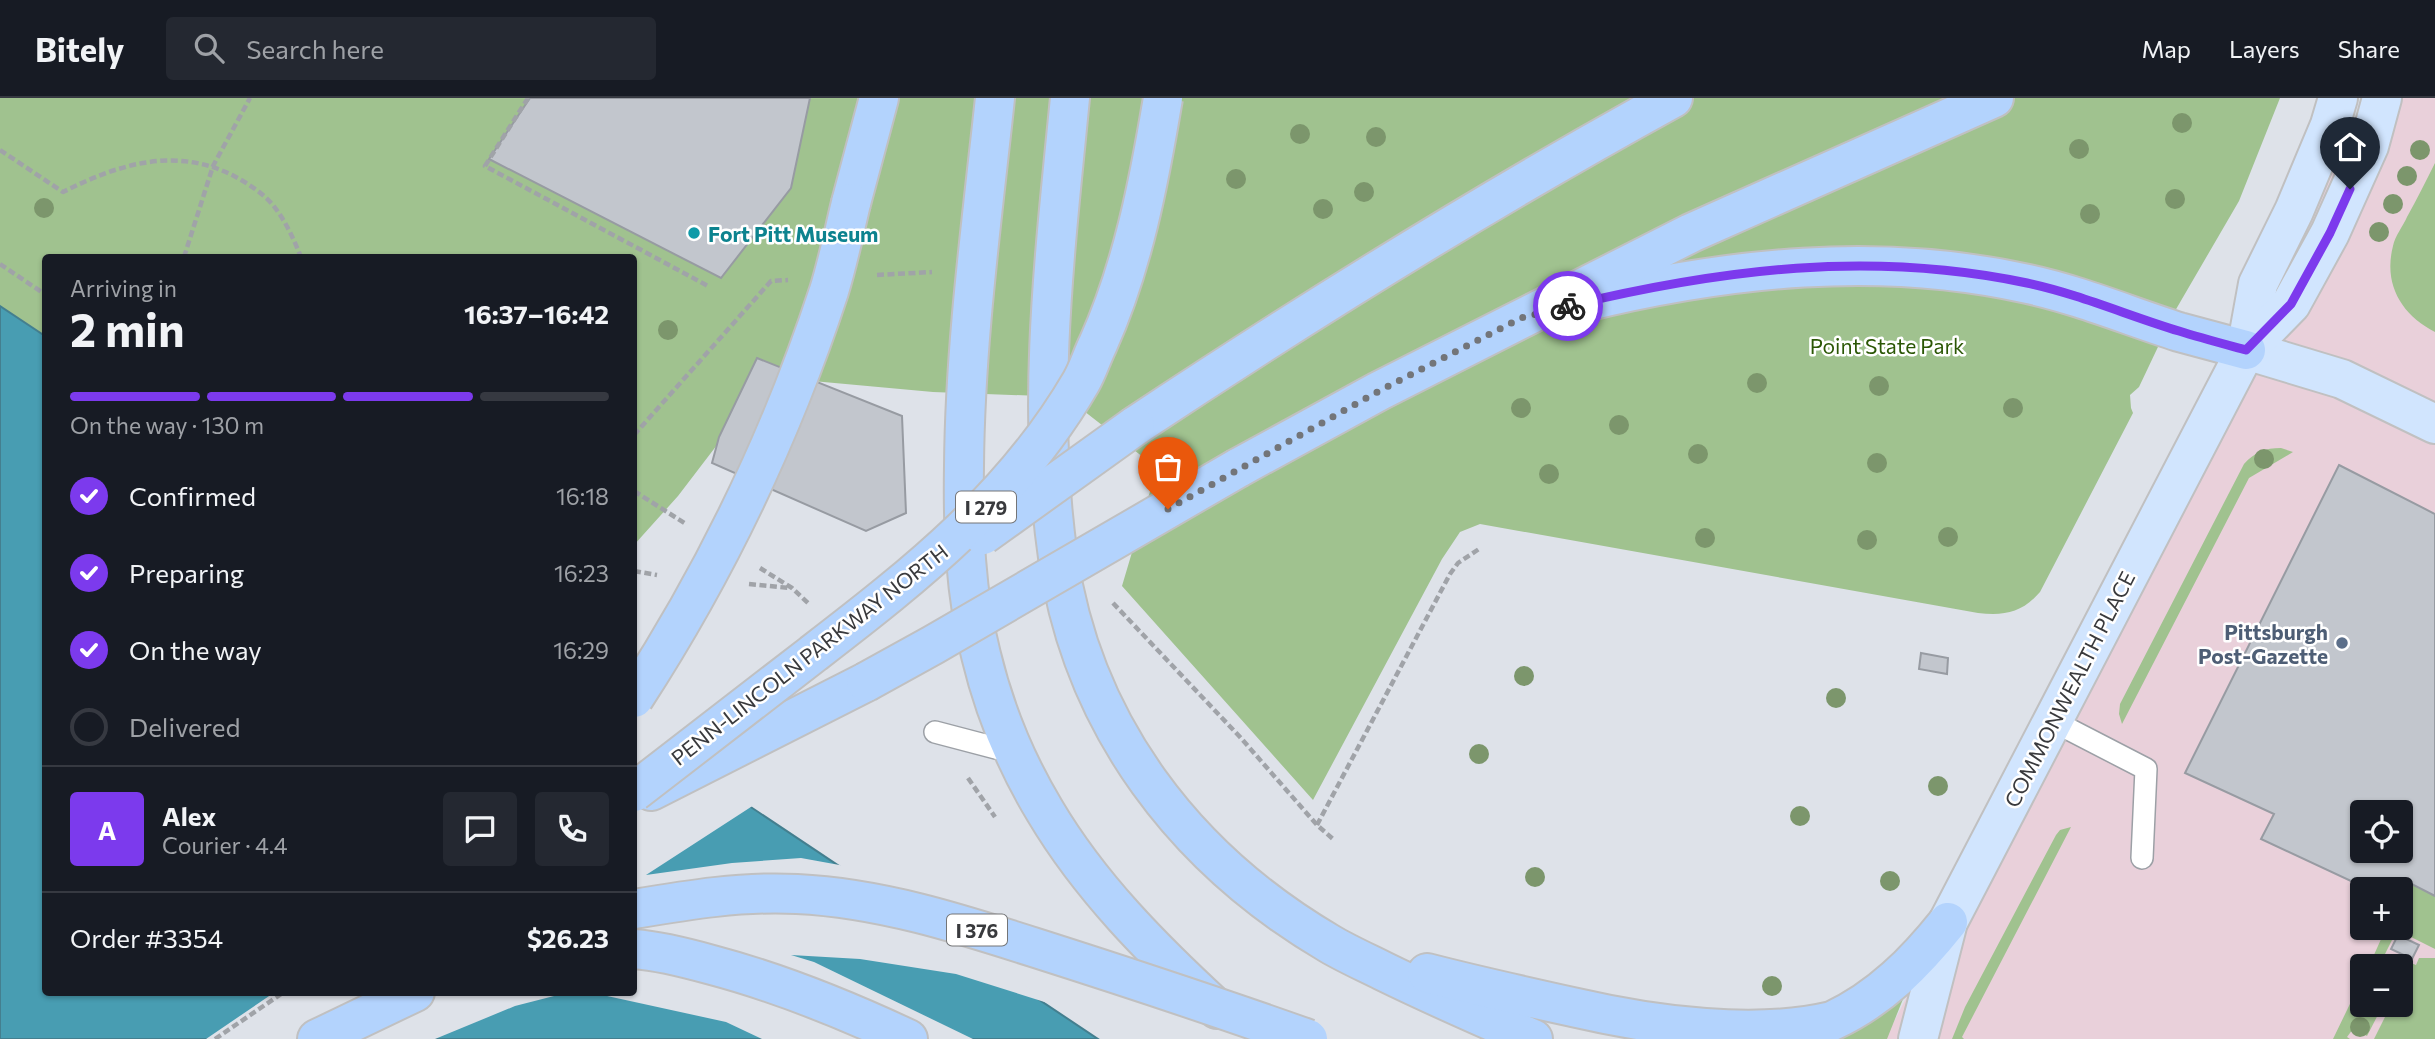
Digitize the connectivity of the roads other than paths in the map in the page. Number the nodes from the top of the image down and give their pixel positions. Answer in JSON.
{"nodes":[{"id":1,"x":879,"y":98,"type":"edge"},
{"id":2,"x":995,"y":98,"type":"edge"},
{"id":3,"x":1070,"y":98,"type":"edge"},
{"id":4,"x":1163,"y":98,"type":"edge"},
{"id":5,"x":1673,"y":98,"type":"edge"},
{"id":6,"x":1994,"y":98,"type":"edge"},
{"id":7,"x":2337,"y":98,"type":"edge"},
{"id":8,"x":2382,"y":98,"type":"edge"},
{"id":9,"x":2398,"y":98,"type":"edge"},
{"id":10,"x":2369,"y":146,"type":"junction"},
{"id":11,"x":1521,"y":318,"type":"junction"},
{"id":12,"x":2246,"y":350,"type":"junction"},
{"id":13,"x":2435,"y":424,"type":"edge"},
{"id":14,"x":637,"y":693,"type":"edge"},
{"id":15,"x":2053,"y":721,"type":"junction"},
{"id":16,"x":935,"y":732,"type":"dead end"},
{"id":17,"x":1015,"y":753,"type":"junction"},
{"id":18,"x":637,"y":779,"type":"edge"},
{"id":19,"x":637,"y":790,"type":"edge"},
{"id":20,"x":637,"y":798,"type":"edge"},
{"id":21,"x":2142,"y":858,"type":"dead end"},
{"id":22,"x":637,"y":909,"type":"edge"},
{"id":23,"x":1948,"y":922,"type":"junction"},
{"id":24,"x":1330,"y":945,"type":"junction"},
{"id":25,"x":637,"y":950,"type":"edge"},
{"id":26,"x":370,"y":996,"type":"edge"},
{"id":27,"x":407,"y":996,"type":"edge"},
{"id":28,"x":353,"y":997,"type":"edge"},
{"id":29,"x":292,"y":1039,"type":"edge"},
{"id":30,"x":316,"y":1039,"type":"edge"},
{"id":31,"x":908,"y":1039,"type":"edge"},
{"id":32,"x":1250,"y":1039,"type":"edge"},
{"id":33,"x":1308,"y":1039,"type":"edge"},
{"id":34,"x":1533,"y":1039,"type":"edge"},
{"id":35,"x":1918,"y":1039,"type":"edge"}],
"edges":[{"from":1,"to":14,"type":"highway","bridge":true},
{"from":2,"to":17,"type":"highway"},
{"from":3,"to":24,"type":"highway"},
{"from":4,"to":19,"type":"highway","name":"PENN-LINCOLN PARKWAY NORTH","number":"I 279","bridge":true},
{"from":5,"to":18,"type":"highway","bridge":true},
{"from":6,"to":11,"type":"highway"},
{"from":7,"to":12,"type":"main road","name":"COMMONWEALTH PLACE"},
{"from":8,"to":10,"type":"main road","name":"COMMONWEALTH PLACE"},
{"from":9,"to":10,"type":"main road"},
{"from":10,"to":12,"type":"main road","name":"COMMONWEALTH PLACE"},
{"from":11,"to":12,"type":"highway"},
{"from":11,"to":20,"type":"highway","bridge":true},
{"from":12,"to":13,"type":"main road"},
{"from":12,"to":15,"type":"main road","name":"COMMONWEALTH PLACE"},
{"from":15,"to":21,"type":"lane"},
{"from":15,"to":23,"type":"main road","name":"COMMONWEALTH PLACE"},
{"from":16,"to":17,"type":"lane"},
{"from":17,"to":32,"type":"highway"},
{"from":22,"to":33,"type":"highway","number":"I 376","bridge":true},
{"from":23,"to":24,"type":"highway"},
{"from":23,"to":35,"type":"main road","name":"COMMONWEALTH PLACE"},
{"from":24,"to":34,"type":"highway"},
{"from":25,"to":31,"type":"highway"},
{"from":26,"to":30,"type":"highway"},
{"from":27,"to":30,"type":"highway"},
{"from":28,"to":29,"type":"highway"}]}
